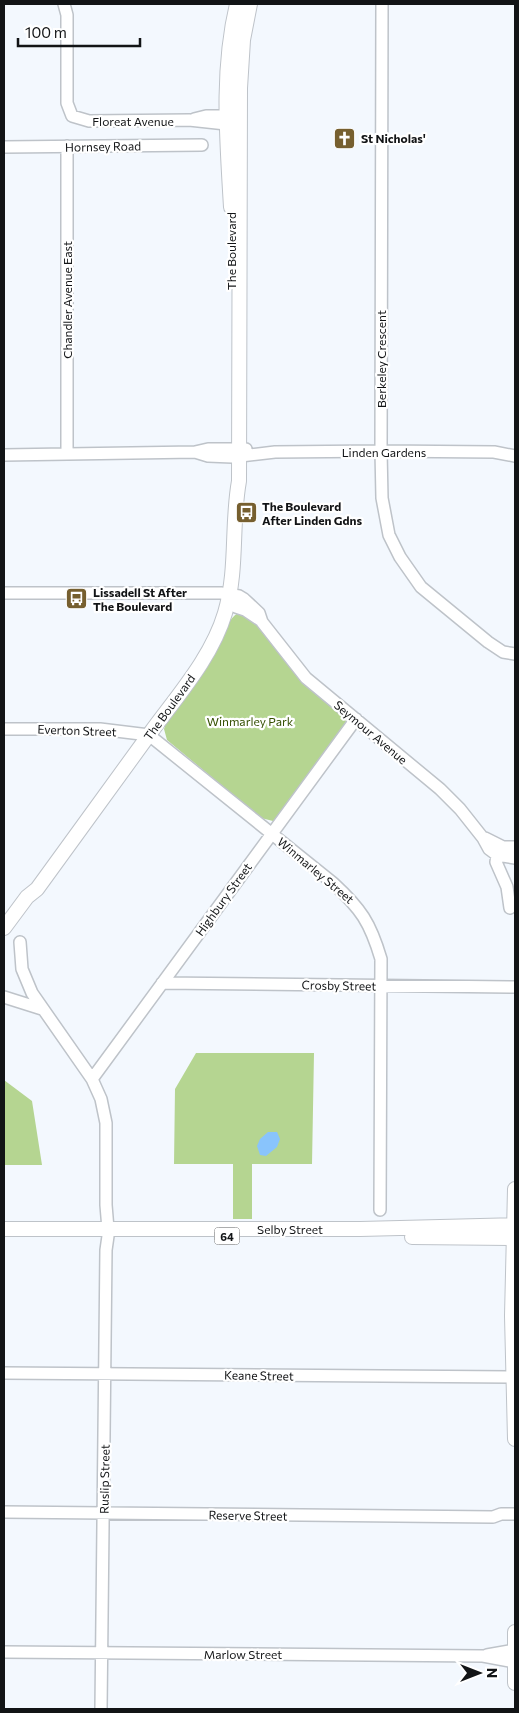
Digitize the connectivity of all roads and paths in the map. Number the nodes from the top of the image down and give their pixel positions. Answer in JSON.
{"nodes":[{"id":1,"x":64,"y":4,"type":"edge"},
{"id":2,"x":237,"y":4,"type":"edge"},
{"id":3,"x":250,"y":4,"type":"edge"},
{"id":4,"x":382,"y":4,"type":"edge"},
{"id":5,"x":233,"y":120,"type":"junction"},
{"id":6,"x":202,"y":145,"type":"dead end"},
{"id":7,"x":67,"y":146,"type":"junction"},
{"id":8,"x":4,"y":147,"type":"edge"},
{"id":9,"x":515,"y":448,"type":"edge"},
{"id":10,"x":381,"y":451,"type":"junction"},
{"id":11,"x":494,"y":452,"type":"junction"},
{"id":12,"x":235,"y":453,"type":"junction"},
{"id":13,"x":67,"y":454,"type":"junction"},
{"id":14,"x":4,"y":455,"type":"edge"},
{"id":15,"x":515,"y":456,"type":"edge"},
{"id":16,"x":4,"y":593,"type":"edge"},
{"id":17,"x":229,"y":596,"type":"junction"},
{"id":18,"x":515,"y":654,"type":"edge"},
{"id":19,"x":356,"y":719,"type":"junction"},
{"id":20,"x":4,"y":728,"type":"edge"},
{"id":21,"x":149,"y":735,"type":"junction"},
{"id":22,"x":271,"y":833,"type":"junction"},
{"id":23,"x":483,"y":838,"type":"junction"},
{"id":24,"x":515,"y":847,"type":"edge"},
{"id":25,"x":497,"y":855,"type":"junction"},
{"id":26,"x":515,"y":858,"type":"edge"},
{"id":27,"x":510,"y":908,"type":"dead end"},
{"id":28,"x":8,"y":923,"type":"edge"},
{"id":29,"x":4,"y":940,"type":"edge"},
{"id":30,"x":20,"y":942,"type":"dead end"},
{"id":31,"x":162,"y":983,"type":"junction"},
{"id":32,"x":381,"y":986,"type":"junction"},
{"id":33,"x":515,"y":987,"type":"edge"},
{"id":34,"x":4,"y":997,"type":"edge"},
{"id":35,"x":42,"y":1009,"type":"junction"},
{"id":36,"x":92,"y":1079,"type":"junction"},
{"id":37,"x":515,"y":1188,"type":"edge"},
{"id":38,"x":380,"y":1210,"type":"dead end"},
{"id":39,"x":4,"y":1229,"type":"edge"},
{"id":40,"x":514,"y":1232,"type":"edge"},
{"id":41,"x":4,"y":1236,"type":"edge"},
{"id":42,"x":105,"y":1236,"type":"junction"},
{"id":43,"x":4,"y":1372,"type":"edge"},
{"id":44,"x":105,"y":1374,"type":"junction"},
{"id":45,"x":514,"y":1377,"type":"edge"},
{"id":46,"x":515,"y":1439,"type":"edge"},
{"id":47,"x":4,"y":1512,"type":"edge"},
{"id":48,"x":104,"y":1513,"type":"junction"},
{"id":49,"x":515,"y":1514,"type":"edge"},
{"id":50,"x":493,"y":1517,"type":"junction"},
{"id":51,"x":515,"y":1521,"type":"edge"},
{"id":52,"x":515,"y":1632,"type":"edge"},
{"id":53,"x":4,"y":1652,"type":"edge"},
{"id":54,"x":102,"y":1653,"type":"junction"},
{"id":55,"x":515,"y":1656,"type":"edge"},
{"id":56,"x":515,"y":1683,"type":"edge"},
{"id":57,"x":101,"y":1709,"type":"edge"}],
"edges":[{"from":1,"to":5,"type":"street","name":"Floreat Avenue"},
{"from":2,"to":5,"type":"main road","name":"The Boulevard"},
{"from":3,"to":5,"type":"main road","name":"The Boulevard"},
{"from":4,"to":10,"type":"street","name":"Berkeley Crescent"},
{"from":5,"to":12,"type":"main road","name":"The Boulevard"},
{"from":6,"to":7,"type":"street","name":"Hornsey Road"},
{"from":7,"to":8,"type":"street","name":"Hornsey Road"},
{"from":7,"to":13,"type":"street","name":"Chandler Avenue East"},
{"from":9,"to":11,"type":"street","name":"Linden Gardens"},
{"from":10,"to":11,"type":"street","name":"Linden Gardens"},
{"from":10,"to":12,"type":"street","name":"Linden Gardens"},
{"from":10,"to":18,"type":"street","name":"Berkeley Crescent"},
{"from":11,"to":15,"type":"street","name":"Linden Gardens"},
{"from":12,"to":13,"type":"street","name":"Linden Gardens"},
{"from":12,"to":17,"type":"main road","name":"The Boulevard"},
{"from":13,"to":14,"type":"street","name":"Linden Gardens"},
{"from":16,"to":17,"type":"street","name":"Seymour Avenue"},
{"from":17,"to":19,"type":"street","name":"Seymour Avenue"},
{"from":17,"to":21,"type":"main road","name":"The Boulevard"},
{"from":19,"to":22,"type":"street","name":"Highbury Street"},
{"from":19,"to":23,"type":"street","name":"Seymour Avenue"},
{"from":20,"to":21,"type":"street","name":"Everton Street"},
{"from":21,"to":22,"type":"street","name":"Winmarley Street"},
{"from":21,"to":28,"type":"main road","name":"The Boulevard"},
{"from":22,"to":31,"type":"street","name":"Highbury Street"},
{"from":22,"to":32,"type":"street","name":"Winmarley Street"},
{"from":23,"to":24,"type":"street"},
{"from":23,"to":25,"type":"street","name":"Seymour Avenue"},
{"from":25,"to":26,"type":"street"},
{"from":25,"to":27,"type":"street","name":"Seymour Avenue"},
{"from":28,"to":29,"type":"main road","name":"The Boulevard"},
{"from":30,"to":35,"type":"street","name":"Ruslip Street"},
{"from":31,"to":32,"type":"street","name":"Crosby Street"},
{"from":31,"to":36,"type":"street","name":"Highbury Street"},
{"from":32,"to":33,"type":"street","name":"Crosby Street"},
{"from":32,"to":38,"type":"street","name":"Winmarley Street"},
{"from":34,"to":35,"type":"street"},
{"from":35,"to":36,"type":"street","name":"Ruslip Street"},
{"from":36,"to":42,"type":"street","name":"Ruslip Street"},
{"from":37,"to":40,"type":"main road"},
{"from":39,"to":42,"type":"main road","name":"Selby Street","number":"64"},
{"from":40,"to":42,"type":"main road","name":"Selby Street","number":"64"},
{"from":40,"to":45,"type":"main road"},
{"from":41,"to":42,"type":"main road","name":"Selby Street","number":"64"},
{"from":42,"to":44,"type":"street","name":"Ruslip Street"},
{"from":43,"to":44,"type":"street","name":"Keane Street"},
{"from":44,"to":45,"type":"street","name":"Keane Street"},
{"from":44,"to":48,"type":"street","name":"Ruslip Street"},
{"from":45,"to":46,"type":"main road"},
{"from":47,"to":48,"type":"street","name":"Reserve Street"},
{"from":48,"to":50,"type":"street","name":"Reserve Street"},
{"from":48,"to":54,"type":"street","name":"Ruslip Street"},
{"from":49,"to":50,"type":"street","name":"Reserve Street"},
{"from":50,"to":51,"type":"street","name":"Reserve Street"},
{"from":52,"to":55,"type":"main road"},
{"from":53,"to":54,"type":"street","name":"Marlow Street"},
{"from":54,"to":55,"type":"street","name":"Marlow Street"},
{"from":54,"to":57,"type":"street","name":"Ruslip Street"},
{"from":55,"to":56,"type":"main road"}]}
